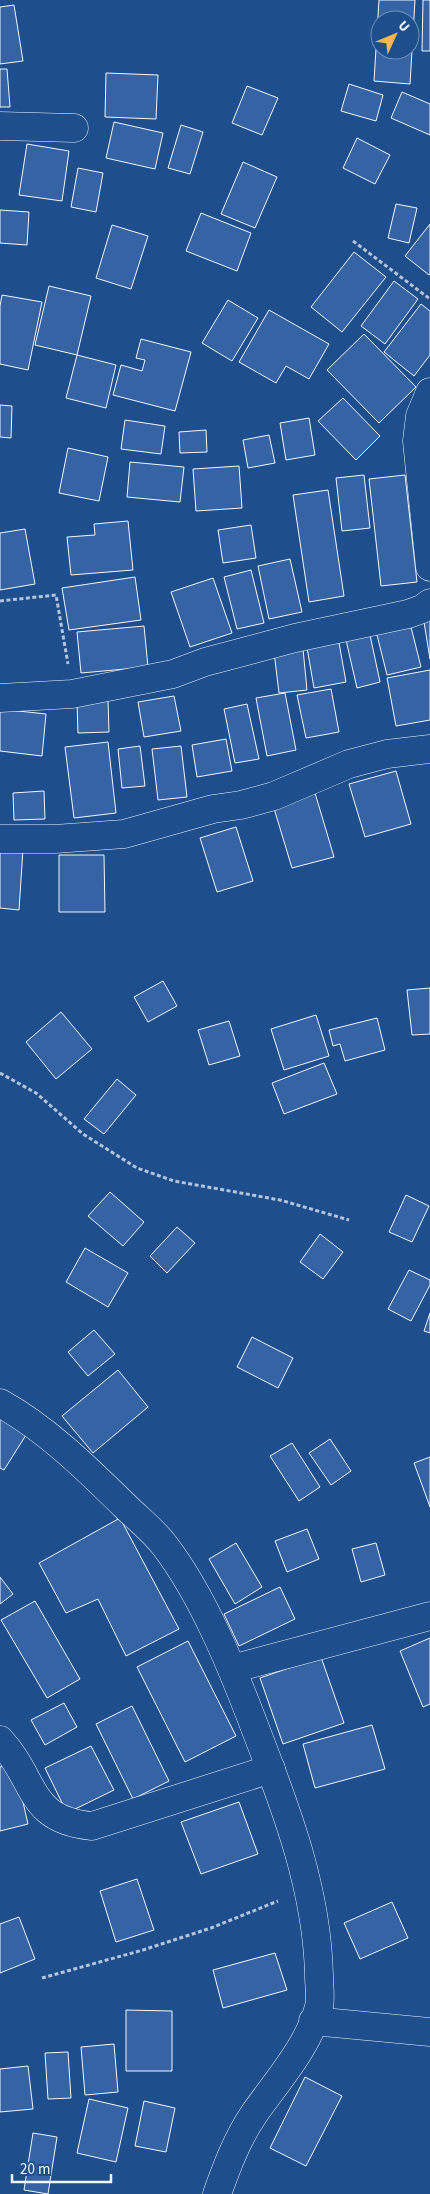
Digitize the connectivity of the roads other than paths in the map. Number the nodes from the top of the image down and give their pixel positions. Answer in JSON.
{"nodes":[{"id":1,"x":0,"y":126,"type":"edge"},
{"id":2,"x":74,"y":128,"type":"dead end"},
{"id":3,"x":430,"y":392,"type":"edge"},
{"id":4,"x":430,"y":567,"type":"edge"},
{"id":5,"x":430,"y":603,"type":"edge"},
{"id":6,"x":0,"y":698,"type":"edge"},
{"id":7,"x":430,"y":749,"type":"edge"},
{"id":8,"x":0,"y":839,"type":"edge"},
{"id":9,"x":0,"y":1403,"type":"edge"},
{"id":10,"x":430,"y":1616,"type":"edge"},
{"id":11,"x":232,"y":1669,"type":"junction"},
{"id":12,"x":3,"y":1748,"type":"edge"},
{"id":13,"x":270,"y":1769,"type":"junction"},
{"id":14,"x":313,"y":2021,"type":"junction"},
{"id":15,"x":430,"y":2032,"type":"edge"},
{"id":16,"x":217,"y":2194,"type":"edge"}],
"edges":[{"from":1,"to":2,"type":"street"},
{"from":3,"to":4,"type":"street"},
{"from":5,"to":6,"type":"street"},
{"from":7,"to":8,"type":"street"},
{"from":9,"to":11,"type":"street"},
{"from":10,"to":11,"type":"street"},
{"from":11,"to":13,"type":"street"},
{"from":12,"to":13,"type":"street"},
{"from":13,"to":14,"type":"street"},
{"from":14,"to":15,"type":"street"},
{"from":14,"to":16,"type":"street"}]}
